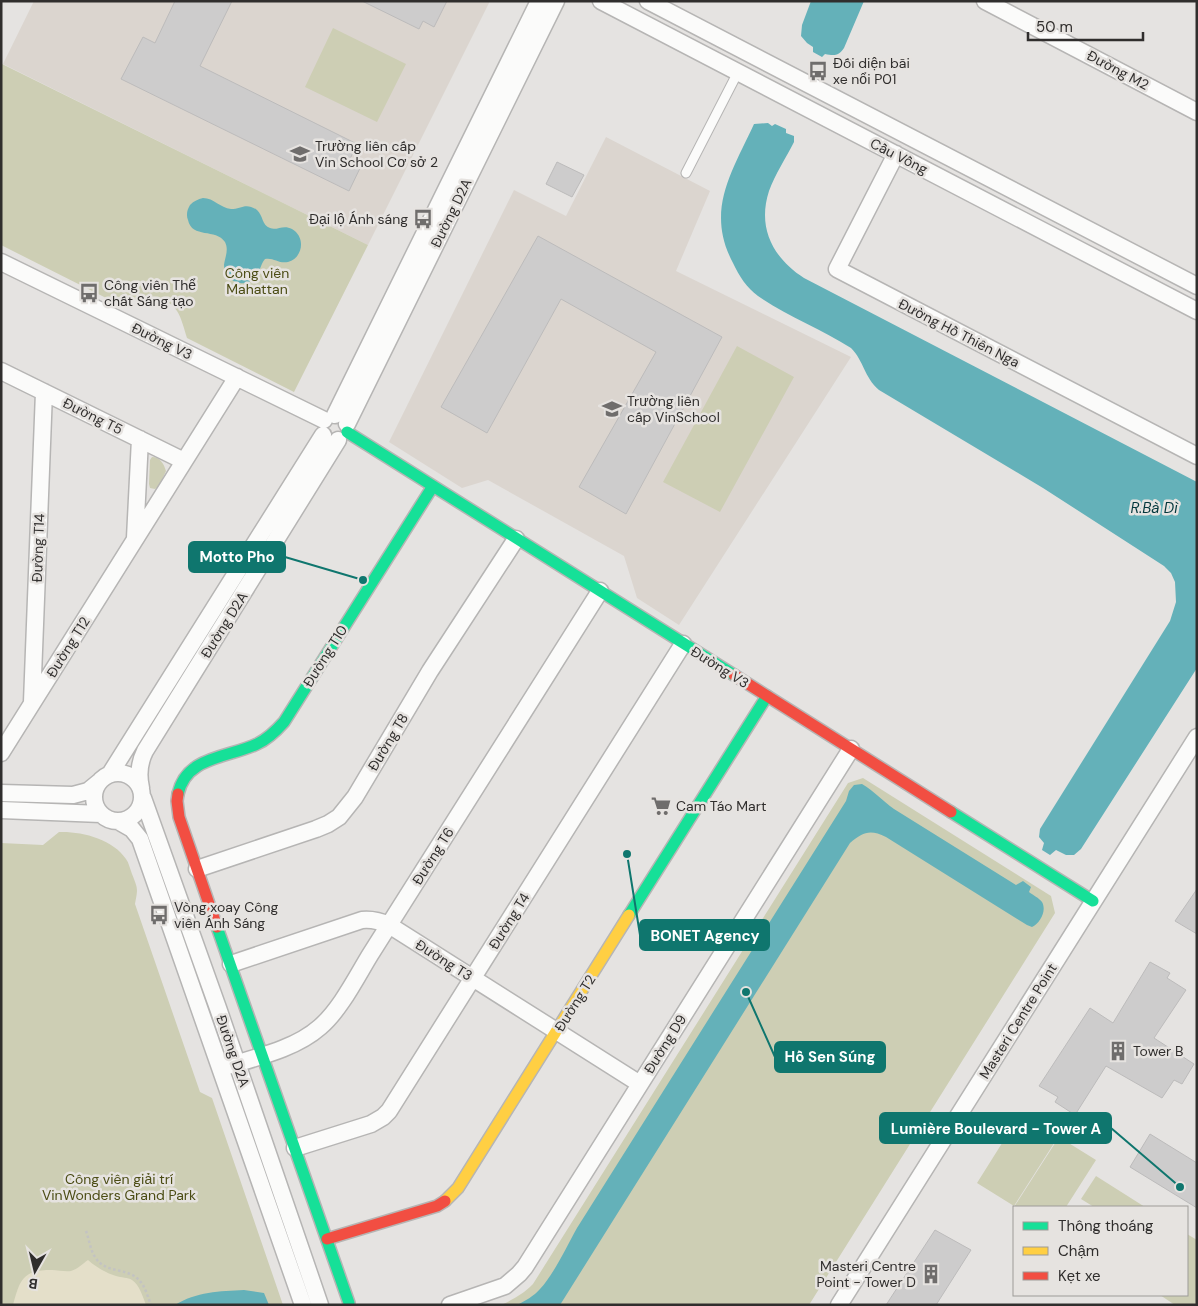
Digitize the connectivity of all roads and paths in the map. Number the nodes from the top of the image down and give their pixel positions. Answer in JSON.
{"nodes":[{"id":1,"x":539,"y":1,"type":"edge"},
{"id":2,"x":556,"y":1,"type":"edge"},
{"id":3,"x":601,"y":1,"type":"edge"},
{"id":4,"x":648,"y":1,"type":"edge"},
{"id":5,"x":985,"y":1,"type":"edge"},
{"id":6,"x":738,"y":72,"type":"junction"},
{"id":7,"x":1197,"y":112,"type":"edge"},
{"id":8,"x":896,"y":154,"type":"junction"},
{"id":9,"x":686,"y":173,"type":"dead end"},
{"id":10,"x":1,"y":262,"type":"edge"},
{"id":11,"x":1197,"y":286,"type":"edge"},
{"id":12,"x":1197,"y":311,"type":"edge"},
{"id":13,"x":1,"y":371,"type":"edge"},
{"id":14,"x":237,"y":377,"type":"junction"},
{"id":15,"x":44,"y":392,"type":"junction"},
{"id":16,"x":336,"y":428,"type":"junction"},
{"id":17,"x":140,"y":440,"type":"junction"},
{"id":18,"x":1197,"y":456,"type":"edge"},
{"id":19,"x":184,"y":461,"type":"junction"},
{"id":20,"x":433,"y":486,"type":"junction"},
{"id":21,"x":516,"y":539,"type":"junction"},
{"id":22,"x":135,"y":540,"type":"junction"},
{"id":23,"x":600,"y":591,"type":"junction"},
{"id":24,"x":683,"y":644,"type":"junction"},
{"id":25,"x":767,"y":696,"type":"junction"},
{"id":26,"x":32,"y":704,"type":"junction"},
{"id":27,"x":1197,"y":737,"type":"edge"},
{"id":28,"x":851,"y":749,"type":"junction"},
{"id":29,"x":1,"y":753,"type":"edge"},
{"id":30,"x":105,"y":778,"type":"junction"},
{"id":31,"x":1,"y":793,"type":"edge"},
{"id":32,"x":142,"y":793,"type":"junction"},
{"id":33,"x":1,"y":810,"type":"edge"},
{"id":34,"x":101,"y":814,"type":"junction"},
{"id":35,"x":118,"y":822,"type":"junction"},
{"id":36,"x":197,"y":869,"type":"junction"},
{"id":37,"x":1093,"y":901,"type":"junction"},
{"id":38,"x":389,"y":925,"type":"junction"},
{"id":39,"x":230,"y":964,"type":"junction"},
{"id":40,"x":472,"y":978,"type":"junction"},
{"id":41,"x":557,"y":1032,"type":"junction"},
{"id":42,"x":262,"y":1055,"type":"junction"},
{"id":43,"x":229,"y":1066,"type":"junction"},
{"id":44,"x":640,"y":1084,"type":"junction"},
{"id":45,"x":295,"y":1148,"type":"junction"},
{"id":46,"x":86,"y":1230,"type":"dead end"},
{"id":47,"x":326,"y":1239,"type":"junction"},
{"id":48,"x":349,"y":1303,"type":"dead end"},
{"id":49,"x":151,"y":1305,"type":"edge"},
{"id":50,"x":303,"y":1305,"type":"edge"},
{"id":51,"x":320,"y":1305,"type":"edge"},
{"id":52,"x":450,"y":1305,"type":"edge"},
{"id":53,"x":838,"y":1305,"type":"edge"}],
"edges":[{"from":1,"to":16,"type":"street","name":"Đường D2A"},
{"from":2,"to":16,"type":"street","name":"Đường D2A"},
{"from":3,"to":6,"type":"street","name":"Cầu Vồng"},
{"from":4,"to":11,"type":"street","name":"Cầu Vồng"},
{"from":5,"to":7,"type":"street","name":"Đường M2"},
{"from":6,"to":8,"type":"street","name":"Cầu Vồng"},
{"from":6,"to":9,"type":"lane"},
{"from":8,"to":12,"type":"street","name":"Cầu Vồng"},
{"from":8,"to":18,"type":"street","name":"Đường Hồ Thiên Nga"},
{"from":10,"to":14,"type":"street","name":"Đường V3"},
{"from":13,"to":15,"type":"street","name":"Đường T5"},
{"from":14,"to":16,"type":"street","name":"Đường V3"},
{"from":14,"to":19,"type":"street","name":"Đường T12"},
{"from":15,"to":17,"type":"street","name":"Đường T5"},
{"from":15,"to":26,"type":"street","name":"Đường T14"},
{"from":16,"to":20,"type":"street","name":"Đường V3"},
{"from":16,"to":30,"type":"street","name":"Đường D2A"},
{"from":16,"to":32,"type":"street","name":"Đường D2A"},
{"from":17,"to":19,"type":"street","name":"Đường T5"},
{"from":17,"to":22,"type":"street","name":"Đường T12"},
{"from":19,"to":22,"type":"street","name":"Đường T12"},
{"from":20,"to":21,"type":"street","name":"Đường V3"},
{"from":20,"to":36,"type":"street","name":"Đường T10"},
{"from":21,"to":23,"type":"street","name":"Đường V3"},
{"from":21,"to":36,"type":"street","name":"Đường T8"},
{"from":22,"to":26,"type":"street","name":"Đường T12"},
{"from":23,"to":24,"type":"street","name":"Đường V3"},
{"from":23,"to":38,"type":"street","name":"Đường T6"},
{"from":24,"to":25,"type":"street","name":"Đường V3"},
{"from":24,"to":40,"type":"street","name":"Đường T4"},
{"from":25,"to":28,"type":"street","name":"Đường V3"},
{"from":25,"to":41,"type":"street","name":"Đường T2"},
{"from":26,"to":29,"type":"street","name":"Đường T12"},
{"from":27,"to":37,"type":"street","name":"Masteri Centre Point"},
{"from":28,"to":37,"type":"street","name":"Đường V3"},
{"from":28,"to":44,"type":"street","name":"Đường D9"},
{"from":30,"to":31,"type":"street","name":"Đường D2A"},
{"from":30,"to":32,"type":"street"},
{"from":30,"to":34,"type":"street"},
{"from":32,"to":35,"type":"street"},
{"from":32,"to":43,"type":"street","name":"Đường D2A"},
{"from":33,"to":34,"type":"street"},
{"from":34,"to":35,"type":"street"},
{"from":35,"to":43,"type":"street","name":"Đường D2A"},
{"from":36,"to":39,"type":"street"},
{"from":37,"to":53,"type":"street","name":"Masteri Centre Point"},
{"from":38,"to":39,"type":"street","name":"Đường T3"},
{"from":38,"to":40,"type":"street","name":"Đường T3"},
{"from":38,"to":42,"type":"street","name":"Đường T6"},
{"from":39,"to":42,"type":"street"},
{"from":40,"to":41,"type":"street","name":"Đường T3"},
{"from":40,"to":45,"type":"street","name":"Đường T4"},
{"from":41,"to":44,"type":"street","name":"Đường T3"},
{"from":41,"to":47,"type":"street","name":"Đường T2"},
{"from":42,"to":43,"type":"street","name":"Đường T6"},
{"from":42,"to":45,"type":"street"},
{"from":43,"to":50,"type":"street","name":"Đường D2A"},
{"from":43,"to":51,"type":"street","name":"Đường D2A"},
{"from":44,"to":52,"type":"street","name":"Đường D9"},
{"from":45,"to":47,"type":"street"},
{"from":46,"to":49,"type":"path"},
{"from":47,"to":48,"type":"street"}]}
